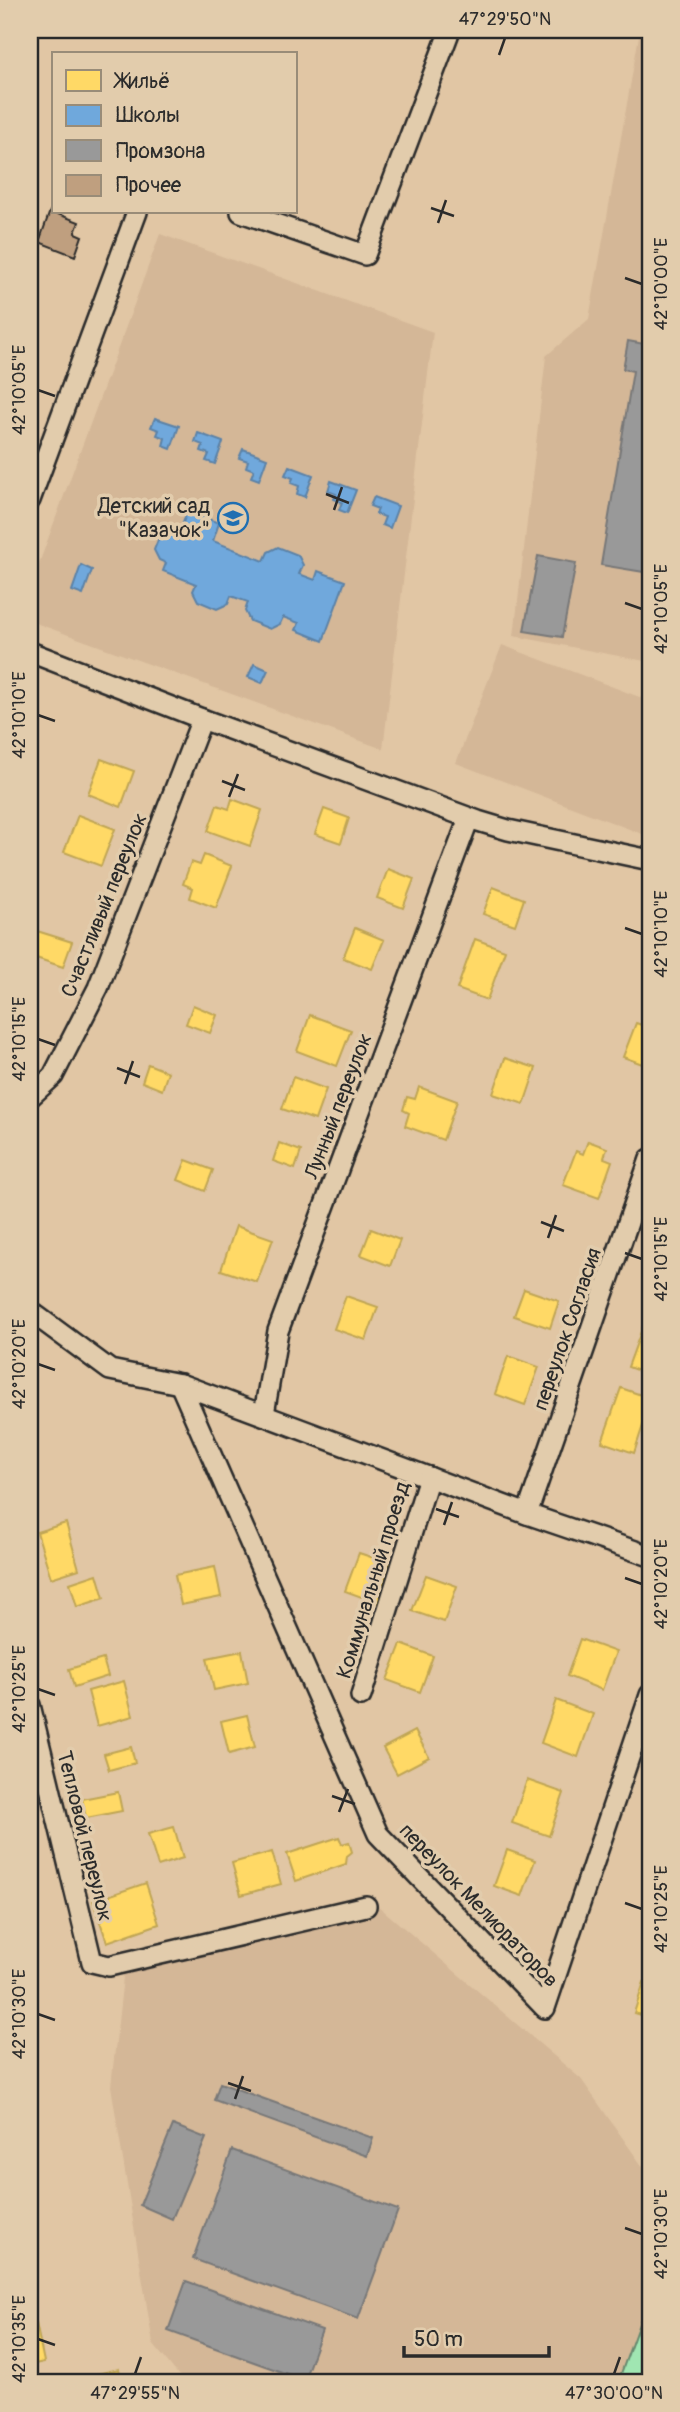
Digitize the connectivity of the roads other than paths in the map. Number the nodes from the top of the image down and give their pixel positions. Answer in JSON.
{"nodes":[{"id":1,"x":450,"y":30,"type":"edge"},
{"id":2,"x":136,"y":214,"type":"edge"},
{"id":3,"x":247,"y":214,"type":"edge"},
{"id":4,"x":30,"y":500,"type":"edge"},
{"id":5,"x":30,"y":652,"type":"edge"},
{"id":6,"x":202,"y":719,"type":"junction"},
{"id":7,"x":469,"y":818,"type":"junction"},
{"id":8,"x":650,"y":860,"type":"edge"},
{"id":9,"x":30,"y":1097,"type":"edge"},
{"id":10,"x":650,"y":1159,"type":"edge"},
{"id":11,"x":30,"y":1311,"type":"edge"},
{"id":12,"x":180,"y":1384,"type":"junction"},
{"id":13,"x":264,"y":1414,"type":"junction"},
{"id":14,"x":429,"y":1477,"type":"junction"},
{"id":15,"x":527,"y":1514,"type":"junction"},
{"id":16,"x":650,"y":1556,"type":"edge"},
{"id":17,"x":650,"y":1695,"type":"edge"},
{"id":18,"x":361,"y":1696,"type":"dead end"},
{"id":19,"x":30,"y":1705,"type":"edge"},
{"id":20,"x":366,"y":1906,"type":"dead end"}],
"edges":[{"from":1,"to":3,"type":"street"},
{"from":2,"to":4,"type":"street"},
{"from":5,"to":6,"type":"street"},
{"from":6,"to":7,"type":"street"},
{"from":6,"to":9,"type":"street","name":"Счастливый переулок"},
{"from":7,"to":8,"type":"street"},
{"from":7,"to":13,"type":"street","name":"Лунный переулок"},
{"from":10,"to":15,"type":"street","name":"переулок Согласия"},
{"from":11,"to":12,"type":"street"},
{"from":12,"to":13,"type":"street"},
{"from":12,"to":17,"type":"street","name":"переулок Мелиораторов"},
{"from":13,"to":14,"type":"street"},
{"from":14,"to":15,"type":"street"},
{"from":14,"to":18,"type":"street","name":"Коммунальный проезд"},
{"from":15,"to":16,"type":"street"},
{"from":19,"to":20,"type":"street","name":"Тепловой переулок"}]}
